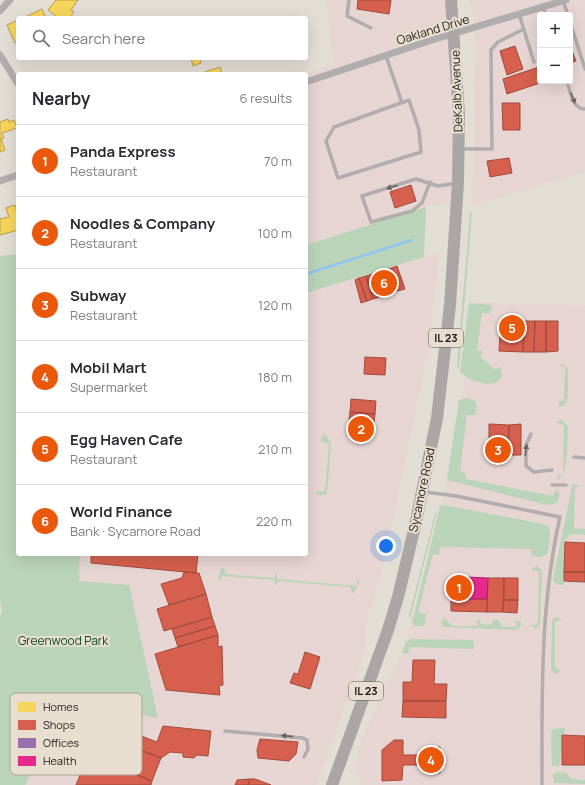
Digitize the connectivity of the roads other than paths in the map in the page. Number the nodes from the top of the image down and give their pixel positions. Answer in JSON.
{"nodes":[{"id":1,"x":10,"y":0,"type":"edge"},
{"id":2,"x":349,"y":0,"type":"edge"},
{"id":3,"x":451,"y":0,"type":"edge"},
{"id":4,"x":565,"y":0,"type":"edge"},
{"id":5,"x":544,"y":7,"type":"junction"},
{"id":6,"x":0,"y":12,"type":"edge"},
{"id":7,"x":545,"y":12,"type":"edge"},
{"id":8,"x":567,"y":12,"type":"edge"},
{"id":9,"x":519,"y":14,"type":"junction"},
{"id":10,"x":371,"y":28,"type":"dead end"},
{"id":11,"x":524,"y":29,"type":"junction"},
{"id":12,"x":573,"y":31,"type":"edge"},
{"id":13,"x":455,"y":34,"type":"junction"},
{"id":14,"x":0,"y":55,"type":"edge"},
{"id":15,"x":386,"y":56,"type":"junction"},
{"id":16,"x":534,"y":62,"type":"dead end"},
{"id":17,"x":585,"y":69,"type":"edge"},
{"id":18,"x":16,"y":81,"type":"edge"},
{"id":19,"x":308,"y":81,"type":"edge"},
{"id":20,"x":568,"y":84,"type":"edge"},
{"id":21,"x":402,"y":102,"type":"junction"},
{"id":22,"x":585,"y":109,"type":"edge"},
{"id":23,"x":459,"y":149,"type":"junction"},
{"id":24,"x":16,"y":176,"type":"edge"},
{"id":25,"x":0,"y":181,"type":"edge"},
{"id":26,"x":430,"y":182,"type":"junction"},
{"id":27,"x":458,"y":183,"type":"junction"},
{"id":28,"x":531,"y":434,"type":"dead end"},
{"id":29,"x":574,"y":457,"type":"dead end"},
{"id":30,"x":585,"y":458,"type":"edge"},
{"id":31,"x":552,"y":470,"type":"dead end"},
{"id":32,"x":552,"y":485,"type":"dead end"},
{"id":33,"x":566,"y":485,"type":"dead end"},
{"id":34,"x":422,"y":491,"type":"junction"},
{"id":35,"x":225,"y":731,"type":"dead end"},
{"id":36,"x":304,"y":757,"type":"dead end"},
{"id":37,"x":332,"y":785,"type":"edge"},
{"id":38,"x":542,"y":785,"type":"edge"}],
"edges":[{"from":1,"to":6,"type":"street"},
{"from":2,"to":10,"type":"lane"},
{"from":3,"to":13,"type":"main road","name":"DeKalb Avenue","number":"IL 23"},
{"from":4,"to":5,"type":"street","name":"Oakland Drive"},
{"from":4,"to":8,"type":"lane"},
{"from":5,"to":7,"type":"lane"},
{"from":5,"to":9,"type":"street","name":"Oakland Drive"},
{"from":9,"to":11,"type":"lane"},
{"from":9,"to":13,"type":"street","name":"Oakland Drive"},
{"from":11,"to":16,"type":"lane"},
{"from":11,"to":23,"type":"lane"},
{"from":12,"to":17,"type":"lane"},
{"from":13,"to":15,"type":"street","name":"Oakland Drive"},
{"from":13,"to":23,"type":"main road","name":"DeKalb Avenue","number":"IL 23"},
{"from":14,"to":18,"type":"street"},
{"from":15,"to":19,"type":"street","name":"Oakland Drive"},
{"from":15,"to":21,"type":"lane"},
{"from":20,"to":22,"type":"lane","one_way":true},
{"from":21,"to":21,"type":"lane"},
{"from":23,"to":27,"type":"main road","name":"DeKalb Avenue","number":"IL 23"},
{"from":24,"to":25,"type":"street"},
{"from":26,"to":26,"type":"lane","one_way":true},
{"from":26,"to":27,"type":"lane"},
{"from":27,"to":34,"type":"main road","name":"Sycamore Road","number":"IL 23"},
{"from":31,"to":28,"type":"lane","one_way":true},
{"from":29,"to":30,"type":"lane"},
{"from":32,"to":33,"type":"lane"},
{"from":34,"to":37,"type":"main road","name":"Sycamore Road","number":"IL 23"},
{"from":34,"to":38,"type":"lane"},
{"from":36,"to":35,"type":"lane","one_way":true}]}
